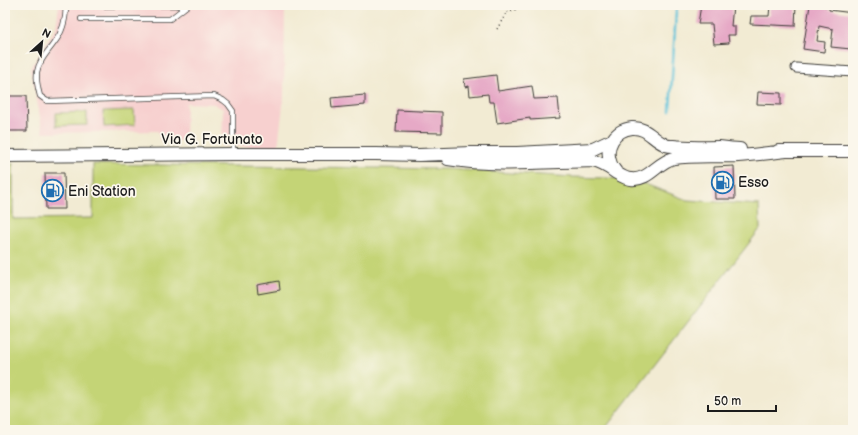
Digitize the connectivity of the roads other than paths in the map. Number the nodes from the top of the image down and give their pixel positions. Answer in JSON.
{"nodes":[{"id":1,"x":66,"y":6,"type":"edge"},
{"id":2,"x":187,"y":6,"type":"edge"},
{"id":3,"x":81,"y":19,"type":"dead end"},
{"id":4,"x":796,"y":68,"type":"dead end"},
{"id":5,"x":853,"y":72,"type":"edge"},
{"id":6,"x":655,"y":138,"type":"junction"},
{"id":7,"x":612,"y":140,"type":"junction"},
{"id":8,"x":786,"y":151,"type":"junction"},
{"id":9,"x":853,"y":151,"type":"edge"},
{"id":10,"x":233,"y":154,"type":"junction"},
{"id":11,"x":419,"y":155,"type":"junction"},
{"id":12,"x":5,"y":156,"type":"edge"},
{"id":13,"x":655,"y":169,"type":"junction"},
{"id":14,"x":616,"y":172,"type":"junction"}],
"edges":[{"from":1,"to":2,"type":"lane"},
{"from":1,"to":10,"type":"lane"},
{"from":2,"to":3,"type":"lane"},
{"from":4,"to":5,"type":"street"},
{"from":6,"to":7,"type":"main road"},
{"from":6,"to":8,"type":"main road"},
{"from":6,"to":13,"type":"main road"},
{"from":7,"to":11,"type":"main road"},
{"from":7,"to":14,"type":"main road"},
{"from":8,"to":9,"type":"main road"},
{"from":8,"to":13,"type":"main road"},
{"from":10,"to":11,"type":"main road","name":"Via G. Fortunato"},
{"from":10,"to":12,"type":"main road","name":"Via G. Fortunato"},
{"from":11,"to":14,"type":"main road"},
{"from":13,"to":14,"type":"main road"}]}
